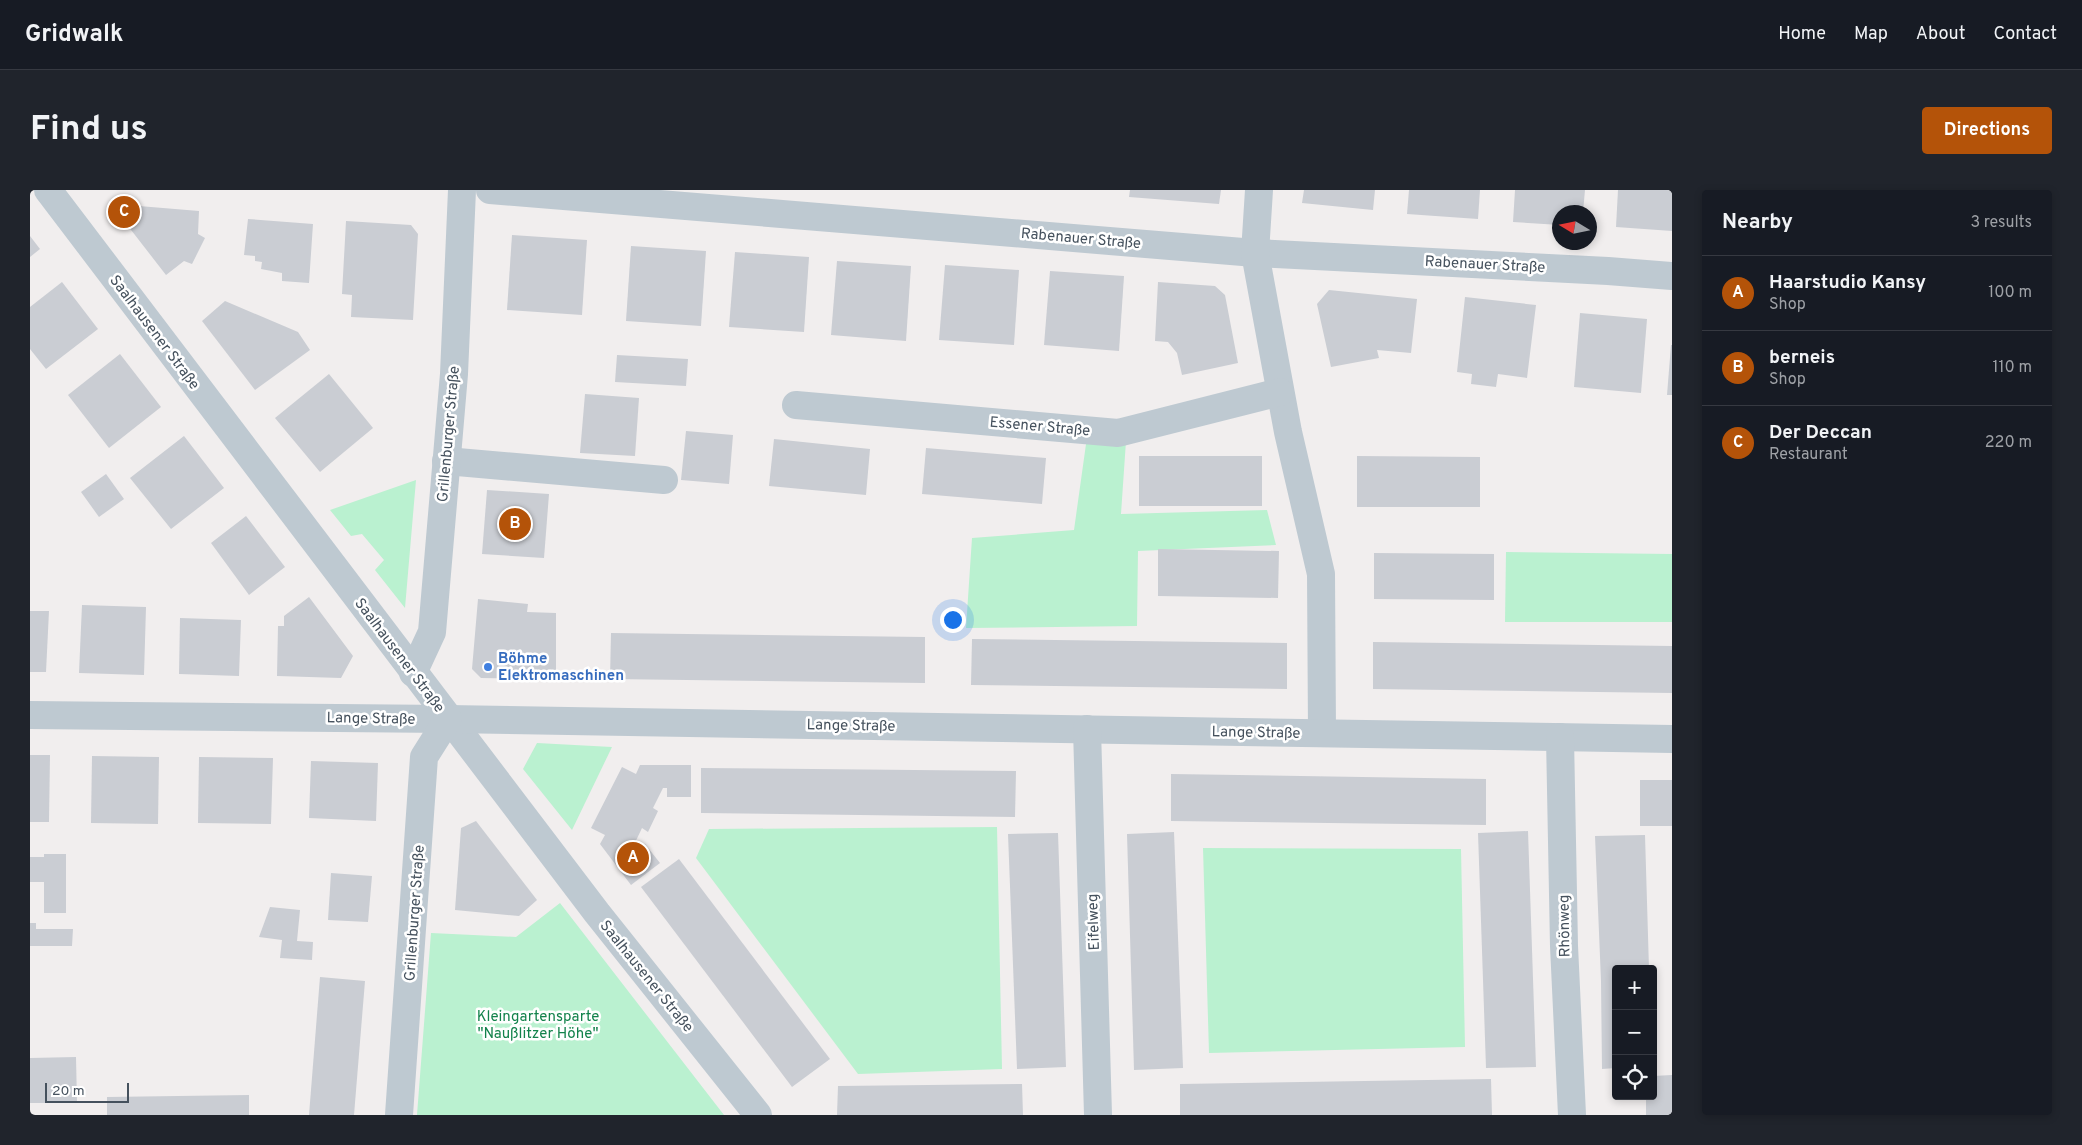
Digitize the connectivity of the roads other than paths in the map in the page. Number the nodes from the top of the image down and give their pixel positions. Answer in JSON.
{"nodes":[{"id":1,"x":48,"y":190,"type":"edge"},
{"id":2,"x":462,"y":190,"type":"edge"},
{"id":3,"x":490,"y":190,"type":"edge"},
{"id":4,"x":1259,"y":190,"type":"edge"},
{"id":5,"x":1255,"y":253,"type":"junction"},
{"id":6,"x":1672,"y":276,"type":"edge"},
{"id":7,"x":1280,"y":392,"type":"junction"},
{"id":8,"x":796,"y":405,"type":"dead end"},
{"id":9,"x":446,"y":461,"type":"junction"},
{"id":10,"x":664,"y":480,"type":"dead end"},
{"id":11,"x":413,"y":673,"type":"junction"},
{"id":12,"x":30,"y":715,"type":"edge"},
{"id":13,"x":448,"y":719,"type":"junction"},
{"id":14,"x":1087,"y":729,"type":"junction"},
{"id":15,"x":1322,"y":733,"type":"junction"},
{"id":16,"x":1560,"y":737,"type":"junction"},
{"id":17,"x":1672,"y":739,"type":"edge"},
{"id":18,"x":399,"y":1115,"type":"edge"},
{"id":19,"x":758,"y":1115,"type":"edge"},
{"id":20,"x":1098,"y":1115,"type":"edge"},
{"id":21,"x":1572,"y":1115,"type":"edge"}],
"edges":[{"from":1,"to":11,"type":"street","name":"Saalhausener Straße"},
{"from":2,"to":9,"type":"street","name":"Grillenburger Straße"},
{"from":3,"to":5,"type":"street","name":"Rabenauer Straße"},
{"from":4,"to":5,"type":"street"},
{"from":5,"to":6,"type":"street","name":"Rabenauer Straße"},
{"from":5,"to":7,"type":"street"},
{"from":7,"to":8,"type":"street","name":"Essener Straße"},
{"from":7,"to":15,"type":"street"},
{"from":9,"to":10,"type":"street"},
{"from":9,"to":11,"type":"street","name":"Grillenburger Straße"},
{"from":11,"to":13,"type":"street","name":"Saalhausener Straße"},
{"from":12,"to":13,"type":"street","name":"Lange Straße"},
{"from":13,"to":14,"type":"street","name":"Lange Straße"},
{"from":13,"to":18,"type":"street","name":"Grillenburger Straße"},
{"from":13,"to":19,"type":"street","name":"Saalhausener Straße"},
{"from":14,"to":15,"type":"street","name":"Lange Straße"},
{"from":14,"to":20,"type":"street","name":"Eifelweg"},
{"from":15,"to":16,"type":"street","name":"Lange Straße"},
{"from":16,"to":17,"type":"street","name":"Lange Straße"},
{"from":16,"to":21,"type":"street","name":"Rhönweg"}]}
